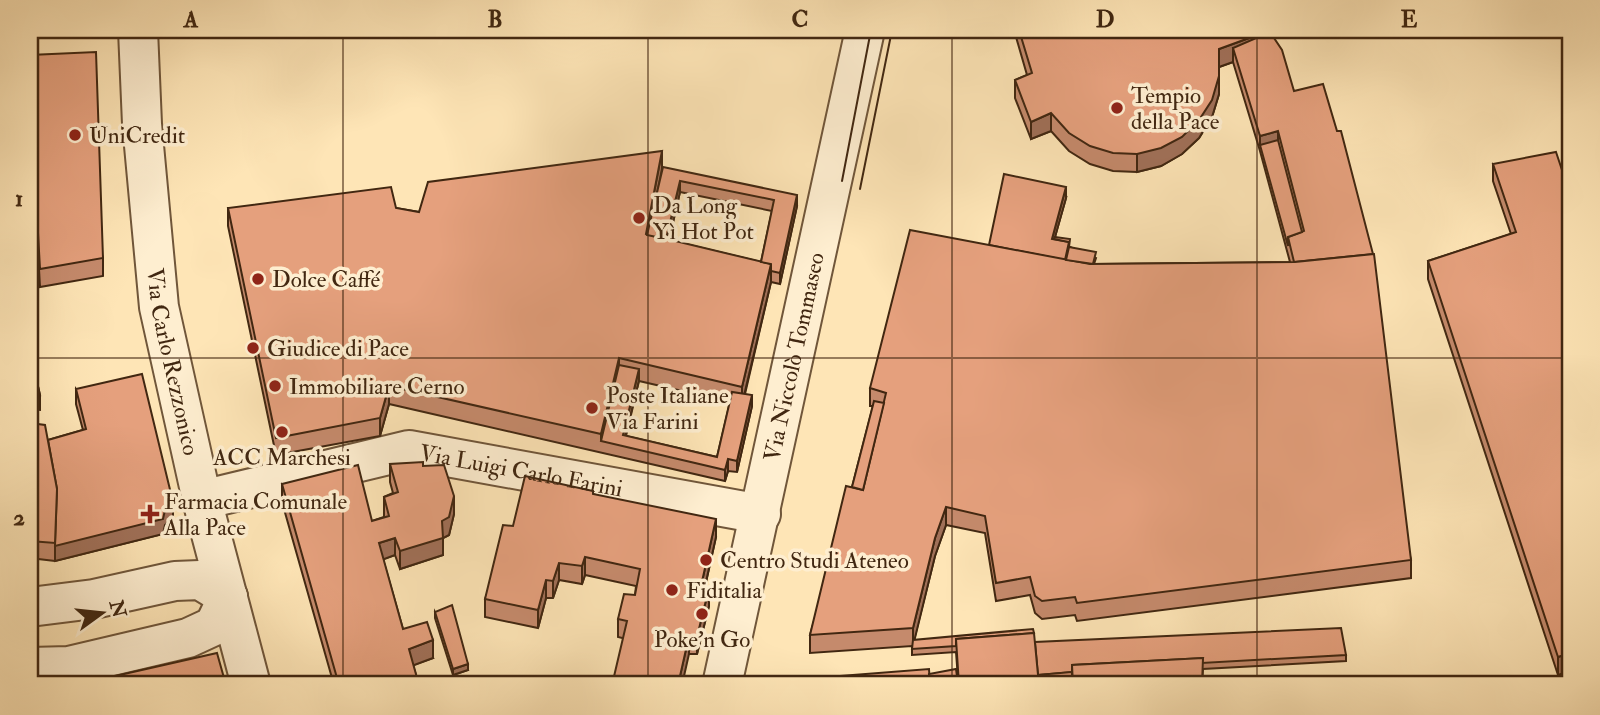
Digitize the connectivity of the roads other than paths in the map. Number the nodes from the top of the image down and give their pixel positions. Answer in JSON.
{"nodes":[{"id":1,"x":138,"y":30,"type":"edge"},
{"id":2,"x":865,"y":30,"type":"edge"},
{"id":3,"x":202,"y":500,"type":"junction"},
{"id":4,"x":761,"y":514,"type":"junction"},
{"id":5,"x":228,"y":597,"type":"junction"},
{"id":6,"x":30,"y":608,"type":"edge"},
{"id":7,"x":30,"y":667,"type":"edge"},
{"id":8,"x":251,"y":685,"type":"edge"},
{"id":9,"x":722,"y":685,"type":"edge"}],
"edges":[{"from":1,"to":3,"type":"street","name":"Via Carlo Rezzonico"},
{"from":2,"to":4,"type":"street","name":"Via Niccolò Tommaseo"},
{"from":3,"to":4,"type":"street","name":"Via Luigi Carlo Farini"},
{"from":3,"to":5,"type":"street","name":"Via Carlo Rezzonico"},
{"from":4,"to":9,"type":"street","name":"Via Niccolò Tommaseo"},
{"from":5,"to":6,"type":"street"},
{"from":5,"to":7,"type":"street"},
{"from":5,"to":8,"type":"street","name":"Via Carlo Rezzonico"}]}
